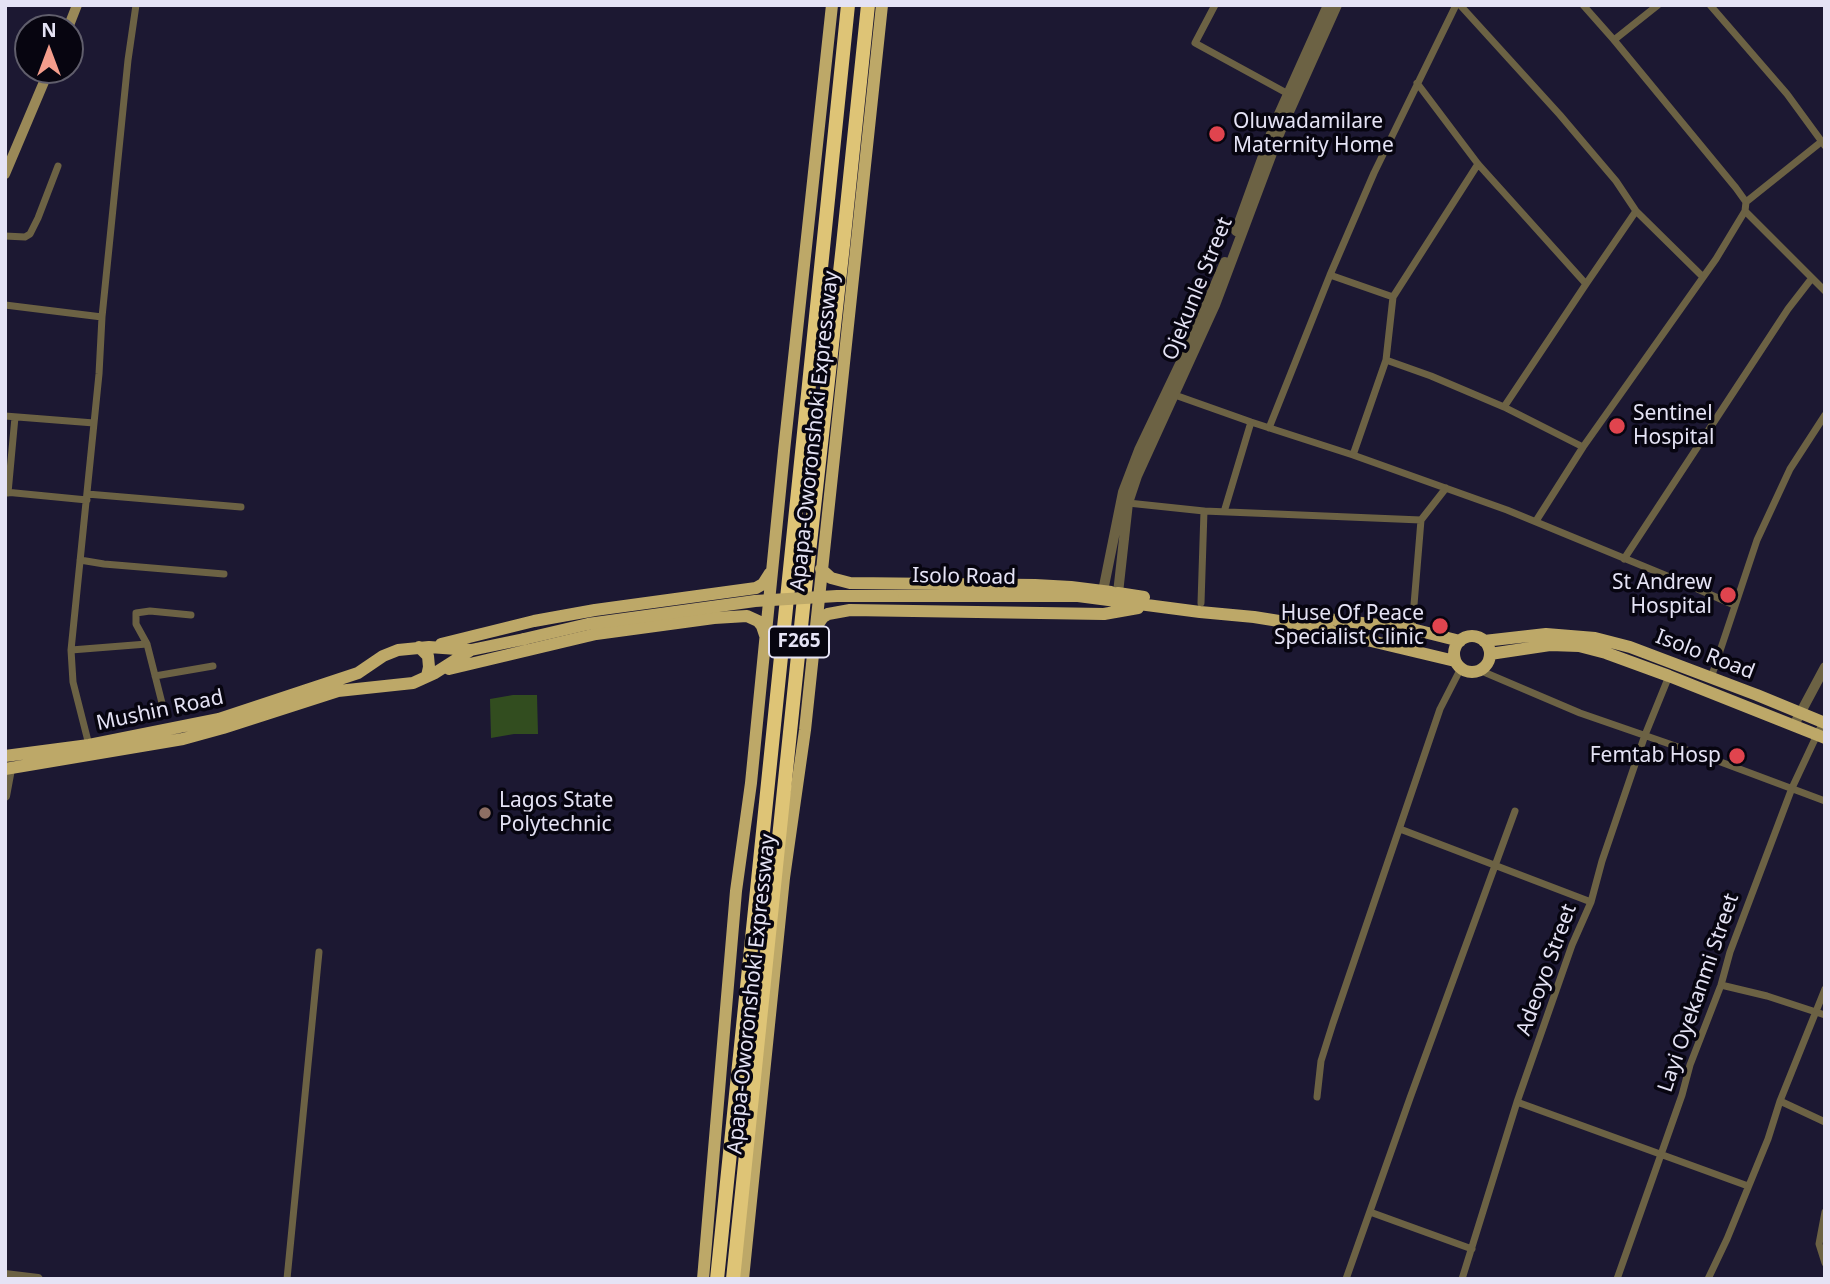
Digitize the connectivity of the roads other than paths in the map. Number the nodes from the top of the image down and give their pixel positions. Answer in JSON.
{"nodes":[{"id":1,"x":135,"y":5,"type":"edge"},
{"id":2,"x":832,"y":5,"type":"edge"},
{"id":3,"x":848,"y":5,"type":"edge"},
{"id":4,"x":868,"y":5,"type":"edge"},
{"id":5,"x":882,"y":5,"type":"edge"},
{"id":6,"x":1215,"y":5,"type":"edge"},
{"id":7,"x":1328,"y":5,"type":"edge"},
{"id":8,"x":1337,"y":5,"type":"edge"},
{"id":9,"x":1458,"y":5,"type":"edge"},
{"id":10,"x":1583,"y":5,"type":"edge"},
{"id":11,"x":1658,"y":5,"type":"edge"},
{"id":12,"x":1710,"y":5,"type":"edge"},
{"id":13,"x":1614,"y":40,"type":"junction"},
{"id":14,"x":1417,"y":83,"type":"junction"},
{"id":15,"x":43,"y":84,"type":"edge"},
{"id":16,"x":1292,"y":96,"type":"junction"},
{"id":17,"x":1823,"y":144,"type":"edge"},
{"id":18,"x":1478,"y":164,"type":"junction"},
{"id":19,"x":58,"y":166,"type":"dead end"},
{"id":20,"x":5,"y":174,"type":"edge"},
{"id":21,"x":1746,"y":202,"type":"junction"},
{"id":22,"x":1636,"y":211,"type":"junction"},
{"id":23,"x":1745,"y":211,"type":"junction"},
{"id":24,"x":5,"y":236,"type":"edge"},
{"id":25,"x":1330,"y":275,"type":"junction"},
{"id":26,"x":1703,"y":277,"type":"junction"},
{"id":27,"x":1812,"y":278,"type":"junction"},
{"id":28,"x":1586,"y":284,"type":"junction"},
{"id":29,"x":1825,"y":291,"type":"edge"},
{"id":30,"x":1393,"y":297,"type":"junction"},
{"id":31,"x":5,"y":305,"type":"edge"},
{"id":32,"x":102,"y":317,"type":"junction"},
{"id":33,"x":1386,"y":360,"type":"junction"},
{"id":34,"x":1171,"y":393,"type":"junction"},
{"id":35,"x":1504,"y":407,"type":"junction"},
{"id":36,"x":1825,"y":415,"type":"edge"},
{"id":37,"x":5,"y":416,"type":"edge"},
{"id":38,"x":15,"y":417,"type":"junction"},
{"id":39,"x":1251,"y":422,"type":"junction"},
{"id":40,"x":94,"y":423,"type":"junction"},
{"id":41,"x":1269,"y":428,"type":"junction"},
{"id":42,"x":1583,"y":447,"type":"junction"},
{"id":43,"x":1353,"y":455,"type":"junction"},
{"id":44,"x":1446,"y":488,"type":"junction"},
{"id":45,"x":7,"y":493,"type":"edge"},
{"id":46,"x":87,"y":497,"type":"junction"},
{"id":47,"x":1128,"y":503,"type":"junction"},
{"id":48,"x":241,"y":507,"type":"dead end"},
{"id":49,"x":1204,"y":511,"type":"junction"},
{"id":50,"x":1224,"y":512,"type":"junction"},
{"id":51,"x":1421,"y":520,"type":"junction"},
{"id":52,"x":1536,"y":521,"type":"junction"},
{"id":53,"x":1624,"y":559,"type":"junction"},
{"id":54,"x":80,"y":560,"type":"junction"},
{"id":55,"x":772,"y":569,"type":"junction"},
{"id":56,"x":821,"y":569,"type":"junction"},
{"id":57,"x":224,"y":574,"type":"dead end"},
{"id":58,"x":1103,"y":591,"type":"junction"},
{"id":59,"x":1118,"y":593,"type":"junction"},
{"id":60,"x":1078,"y":596,"type":"junction"},
{"id":61,"x":1201,"y":603,"type":"junction"},
{"id":62,"x":1734,"y":605,"type":"junction"},
{"id":63,"x":1151,"y":606,"type":"junction"},
{"id":64,"x":191,"y":615,"type":"dead end"},
{"id":65,"x":816,"y":627,"type":"junction"},
{"id":66,"x":1412,"y":629,"type":"junction"},
{"id":67,"x":766,"y":639,"type":"junction"},
{"id":68,"x":1460,"y":641,"type":"junction"},
{"id":69,"x":1484,"y":641,"type":"junction"},
{"id":70,"x":148,"y":644,"type":"junction"},
{"id":71,"x":424,"y":647,"type":"junction"},
{"id":72,"x":71,"y":650,"type":"junction"},
{"id":73,"x":471,"y":650,"type":"junction"},
{"id":74,"x":1490,"y":654,"type":"junction"},
{"id":75,"x":376,"y":662,"type":"junction"},
{"id":76,"x":1458,"y":665,"type":"junction"},
{"id":77,"x":213,"y":666,"type":"dead end"},
{"id":78,"x":1825,"y":667,"type":"edge"},
{"id":79,"x":1479,"y":670,"type":"junction"},
{"id":80,"x":431,"y":675,"type":"junction"},
{"id":81,"x":155,"y":676,"type":"junction"},
{"id":82,"x":1669,"y":676,"type":"junction"},
{"id":83,"x":1711,"y":678,"type":"junction"},
{"id":84,"x":387,"y":687,"type":"junction"},
{"id":85,"x":318,"y":692,"type":"junction"},
{"id":86,"x":162,"y":702,"type":"dead end"},
{"id":87,"x":1800,"y":712,"type":"junction"},
{"id":88,"x":1824,"y":723,"type":"edge"},
{"id":89,"x":1794,"y":725,"type":"junction"},
{"id":90,"x":1645,"y":735,"type":"junction"},
{"id":91,"x":1821,"y":736,"type":"edge"},
{"id":92,"x":89,"y":745,"type":"junction"},
{"id":93,"x":7,"y":765,"type":"edge"},
{"id":94,"x":1792,"y":788,"type":"junction"},
{"id":95,"x":5,"y":796,"type":"edge"},
{"id":96,"x":1825,"y":801,"type":"edge"},
{"id":97,"x":1515,"y":811,"type":"dead end"},
{"id":98,"x":1400,"y":829,"type":"junction"},
{"id":99,"x":1494,"y":866,"type":"junction"},
{"id":100,"x":1591,"y":902,"type":"junction"},
{"id":101,"x":319,"y":952,"type":"dead end"},
{"id":102,"x":1721,"y":985,"type":"junction"},
{"id":103,"x":1825,"y":989,"type":"edge"},
{"id":104,"x":1816,"y":1012,"type":"junction"},
{"id":105,"x":1825,"y":1015,"type":"edge"},
{"id":106,"x":1317,"y":1097,"type":"dead end"},
{"id":107,"x":1780,"y":1101,"type":"junction"},
{"id":108,"x":1517,"y":1102,"type":"junction"},
{"id":109,"x":1825,"y":1122,"type":"edge"},
{"id":110,"x":1661,"y":1153,"type":"junction"},
{"id":111,"x":1748,"y":1186,"type":"junction"},
{"id":112,"x":1370,"y":1212,"type":"junction"},
{"id":113,"x":1825,"y":1212,"type":"edge"},
{"id":114,"x":1472,"y":1249,"type":"junction"},
{"id":115,"x":1825,"y":1263,"type":"edge"},
{"id":116,"x":5,"y":1275,"type":"edge"},
{"id":117,"x":38,"y":1279,"type":"edge"},
{"id":118,"x":287,"y":1279,"type":"edge"},
{"id":119,"x":703,"y":1279,"type":"edge"},
{"id":120,"x":717,"y":1279,"type":"edge"},
{"id":121,"x":733,"y":1279,"type":"edge"},
{"id":122,"x":743,"y":1279,"type":"edge"},
{"id":123,"x":1346,"y":1279,"type":"edge"},
{"id":124,"x":1462,"y":1279,"type":"edge"},
{"id":125,"x":1617,"y":1279,"type":"edge"},
{"id":126,"x":1708,"y":1279,"type":"edge"}],
"edges":[{"from":1,"to":32,"type":"street"},
{"from":2,"to":55,"type":"main road","name":"Apapa-Oworonshoki Expressway"},
{"from":3,"to":120,"type":"highway","name":"Apapa-Oworonshoki Expressway","number":"F265"},
{"from":4,"to":121,"type":"highway","name":"Apapa-Oworonshoki Expressway","number":"F265"},
{"from":5,"to":56,"type":"main road","name":"Apapa-Oworonshoki Expressway"},
{"from":6,"to":16,"type":"street"},
{"from":7,"to":16,"type":"street","name":"Ojekunle Street"},
{"from":8,"to":16,"type":"street","name":"Ojekunle Street"},
{"from":9,"to":14,"type":"street"},
{"from":9,"to":22,"type":"street"},
{"from":10,"to":13,"type":"street"},
{"from":11,"to":13,"type":"street"},
{"from":12,"to":17,"type":"street"},
{"from":13,"to":21,"type":"street"},
{"from":14,"to":18,"type":"street"},
{"from":14,"to":25,"type":"street"},
{"from":15,"to":20,"type":"main road"},
{"from":16,"to":34,"type":"street","name":"Ojekunle Street"},
{"from":17,"to":21,"type":"street"},
{"from":18,"to":28,"type":"street"},
{"from":18,"to":30,"type":"street"},
{"from":19,"to":24,"type":"street"},
{"from":21,"to":23,"type":"street"},
{"from":22,"to":26,"type":"street"},
{"from":22,"to":28,"type":"street"},
{"from":23,"to":26,"type":"street"},
{"from":23,"to":27,"type":"street"},
{"from":25,"to":30,"type":"street"},
{"from":25,"to":41,"type":"street"},
{"from":26,"to":42,"type":"street"},
{"from":27,"to":29,"type":"street"},
{"from":27,"to":53,"type":"street"},
{"from":28,"to":35,"type":"street"},
{"from":30,"to":33,"type":"street"},
{"from":31,"to":32,"type":"street"},
{"from":32,"to":40,"type":"street"},
{"from":33,"to":35,"type":"street"},
{"from":33,"to":43,"type":"street"},
{"from":34,"to":39,"type":"street"},
{"from":34,"to":47,"type":"street","name":"Ojekunle Street"},
{"from":34,"to":58,"type":"street","name":"Ojekunle Street"},
{"from":35,"to":42,"type":"street"},
{"from":36,"to":62,"type":"street"},
{"from":37,"to":38,"type":"street"},
{"from":38,"to":40,"type":"street"},
{"from":38,"to":45,"type":"street"},
{"from":39,"to":41,"type":"street"},
{"from":39,"to":50,"type":"street"},
{"from":40,"to":46,"type":"street"},
{"from":41,"to":43,"type":"street"},
{"from":42,"to":52,"type":"street"},
{"from":43,"to":44,"type":"street"},
{"from":44,"to":51,"type":"street"},
{"from":44,"to":52,"type":"street"},
{"from":45,"to":46,"type":"street"},
{"from":46,"to":48,"type":"street"},
{"from":46,"to":54,"type":"street"},
{"from":47,"to":49,"type":"street"},
{"from":47,"to":59,"type":"street","name":"Ojekunle Street"},
{"from":49,"to":50,"type":"street"},
{"from":49,"to":61,"type":"street"},
{"from":50,"to":51,"type":"street"},
{"from":51,"to":66,"type":"street"},
{"from":52,"to":53,"type":"street"},
{"from":53,"to":62,"type":"street"},
{"from":54,"to":57,"type":"street"},
{"from":54,"to":72,"type":"street"},
{"from":55,"to":67,"type":"main road","name":"Apapa-Oworonshoki Expressway"},
{"from":55,"to":71,"type":"main road"},
{"from":56,"to":58,"type":"main road"},
{"from":56,"to":65,"type":"main road","name":"Apapa-Oworonshoki Expressway"},
{"from":58,"to":59,"type":"main road"},
{"from":59,"to":60,"type":"main road"},
{"from":59,"to":61,"type":"main road"},
{"from":60,"to":63,"type":"main road","name":"Isolo Road"},
{"from":60,"to":73,"type":"main road","name":"Isolo Road","bridge":true},
{"from":61,"to":66,"type":"main road"},
{"from":62,"to":83,"type":"street"},
{"from":63,"to":65,"type":"main road"},
{"from":63,"to":76,"type":"main road","name":"Isolo Road"},
{"from":64,"to":70,"type":"street"},
{"from":65,"to":122,"type":"main road","name":"Apapa-Oworonshoki Expressway"},
{"from":66,"to":68,"type":"main road"},
{"from":67,"to":80,"type":"main road"},
{"from":67,"to":119,"type":"main road","name":"Apapa-Oworonshoki Expressway"},
{"from":68,"to":69,"type":"main road"},
{"from":68,"to":76,"type":"main road"},
{"from":69,"to":74,"type":"main road"},
{"from":69,"to":83,"type":"main road","name":"Isolo Road"},
{"from":70,"to":72,"type":"street"},
{"from":70,"to":81,"type":"street"},
{"from":71,"to":73,"type":"main road"},
{"from":71,"to":75,"type":"main road"},
{"from":71,"to":80,"type":"main road"},
{"from":72,"to":92,"type":"street"},
{"from":73,"to":80,"type":"main road"},
{"from":74,"to":79,"type":"main road"},
{"from":74,"to":82,"type":"main road","name":"Isolo Road"},
{"from":75,"to":84,"type":"main road"},
{"from":75,"to":85,"type":"main road"},
{"from":76,"to":79,"type":"main road"},
{"from":76,"to":98,"type":"street"},
{"from":77,"to":81,"type":"street"},
{"from":78,"to":87,"type":"street"},
{"from":79,"to":90,"type":"street"},
{"from":80,"to":84,"type":"main road"},
{"from":81,"to":86,"type":"street"},
{"from":82,"to":89,"type":"main road","name":"Isolo Road"},
{"from":82,"to":90,"type":"street","name":"Adeoyo Street"},
{"from":83,"to":87,"type":"main road","name":"Isolo Road"},
{"from":84,"to":85,"type":"main road"},
{"from":85,"to":92,"type":"main road","name":"Mushin Road"},
{"from":85,"to":93,"type":"main road","name":"Mushin Road"},
{"from":87,"to":88,"type":"main road","name":"Isolo Road"},
{"from":87,"to":89,"type":"street"},
{"from":88,"to":91,"type":"street","name":"Layi Oyekanmi Street"},
{"from":89,"to":91,"type":"main road","name":"Isolo Road"},
{"from":90,"to":94,"type":"street"},
{"from":90,"to":100,"type":"street","name":"Adeoyo Street"},
{"from":91,"to":94,"type":"street","name":"Layi Oyekanmi Street"},
{"from":92,"to":93,"type":"main road","name":"Mushin Road"},
{"from":93,"to":95,"type":"street"},
{"from":94,"to":96,"type":"street"},
{"from":94,"to":102,"type":"street","name":"Layi Oyekanmi Street"},
{"from":97,"to":99,"type":"street"},
{"from":98,"to":99,"type":"street"},
{"from":98,"to":106,"type":"street"},
{"from":99,"to":100,"type":"street"},
{"from":99,"to":112,"type":"street"},
{"from":100,"to":108,"type":"street","name":"Adeoyo Street"},
{"from":101,"to":118,"type":"street"},
{"from":102,"to":104,"type":"street"},
{"from":102,"to":110,"type":"street","name":"Layi Oyekanmi Street"},
{"from":103,"to":104,"type":"street"},
{"from":104,"to":105,"type":"street"},
{"from":104,"to":107,"type":"street"},
{"from":107,"to":109,"type":"street"},
{"from":107,"to":111,"type":"street"},
{"from":108,"to":110,"type":"street"},
{"from":108,"to":114,"type":"street","name":"Adeoyo Street"},
{"from":110,"to":111,"type":"street"},
{"from":110,"to":125,"type":"street","name":"Layi Oyekanmi Street"},
{"from":111,"to":126,"type":"street"},
{"from":112,"to":114,"type":"street"},
{"from":112,"to":123,"type":"street"},
{"from":113,"to":115,"type":"street"},
{"from":114,"to":124,"type":"street","name":"Adeoyo Street"},
{"from":116,"to":117,"type":"street"}]}
